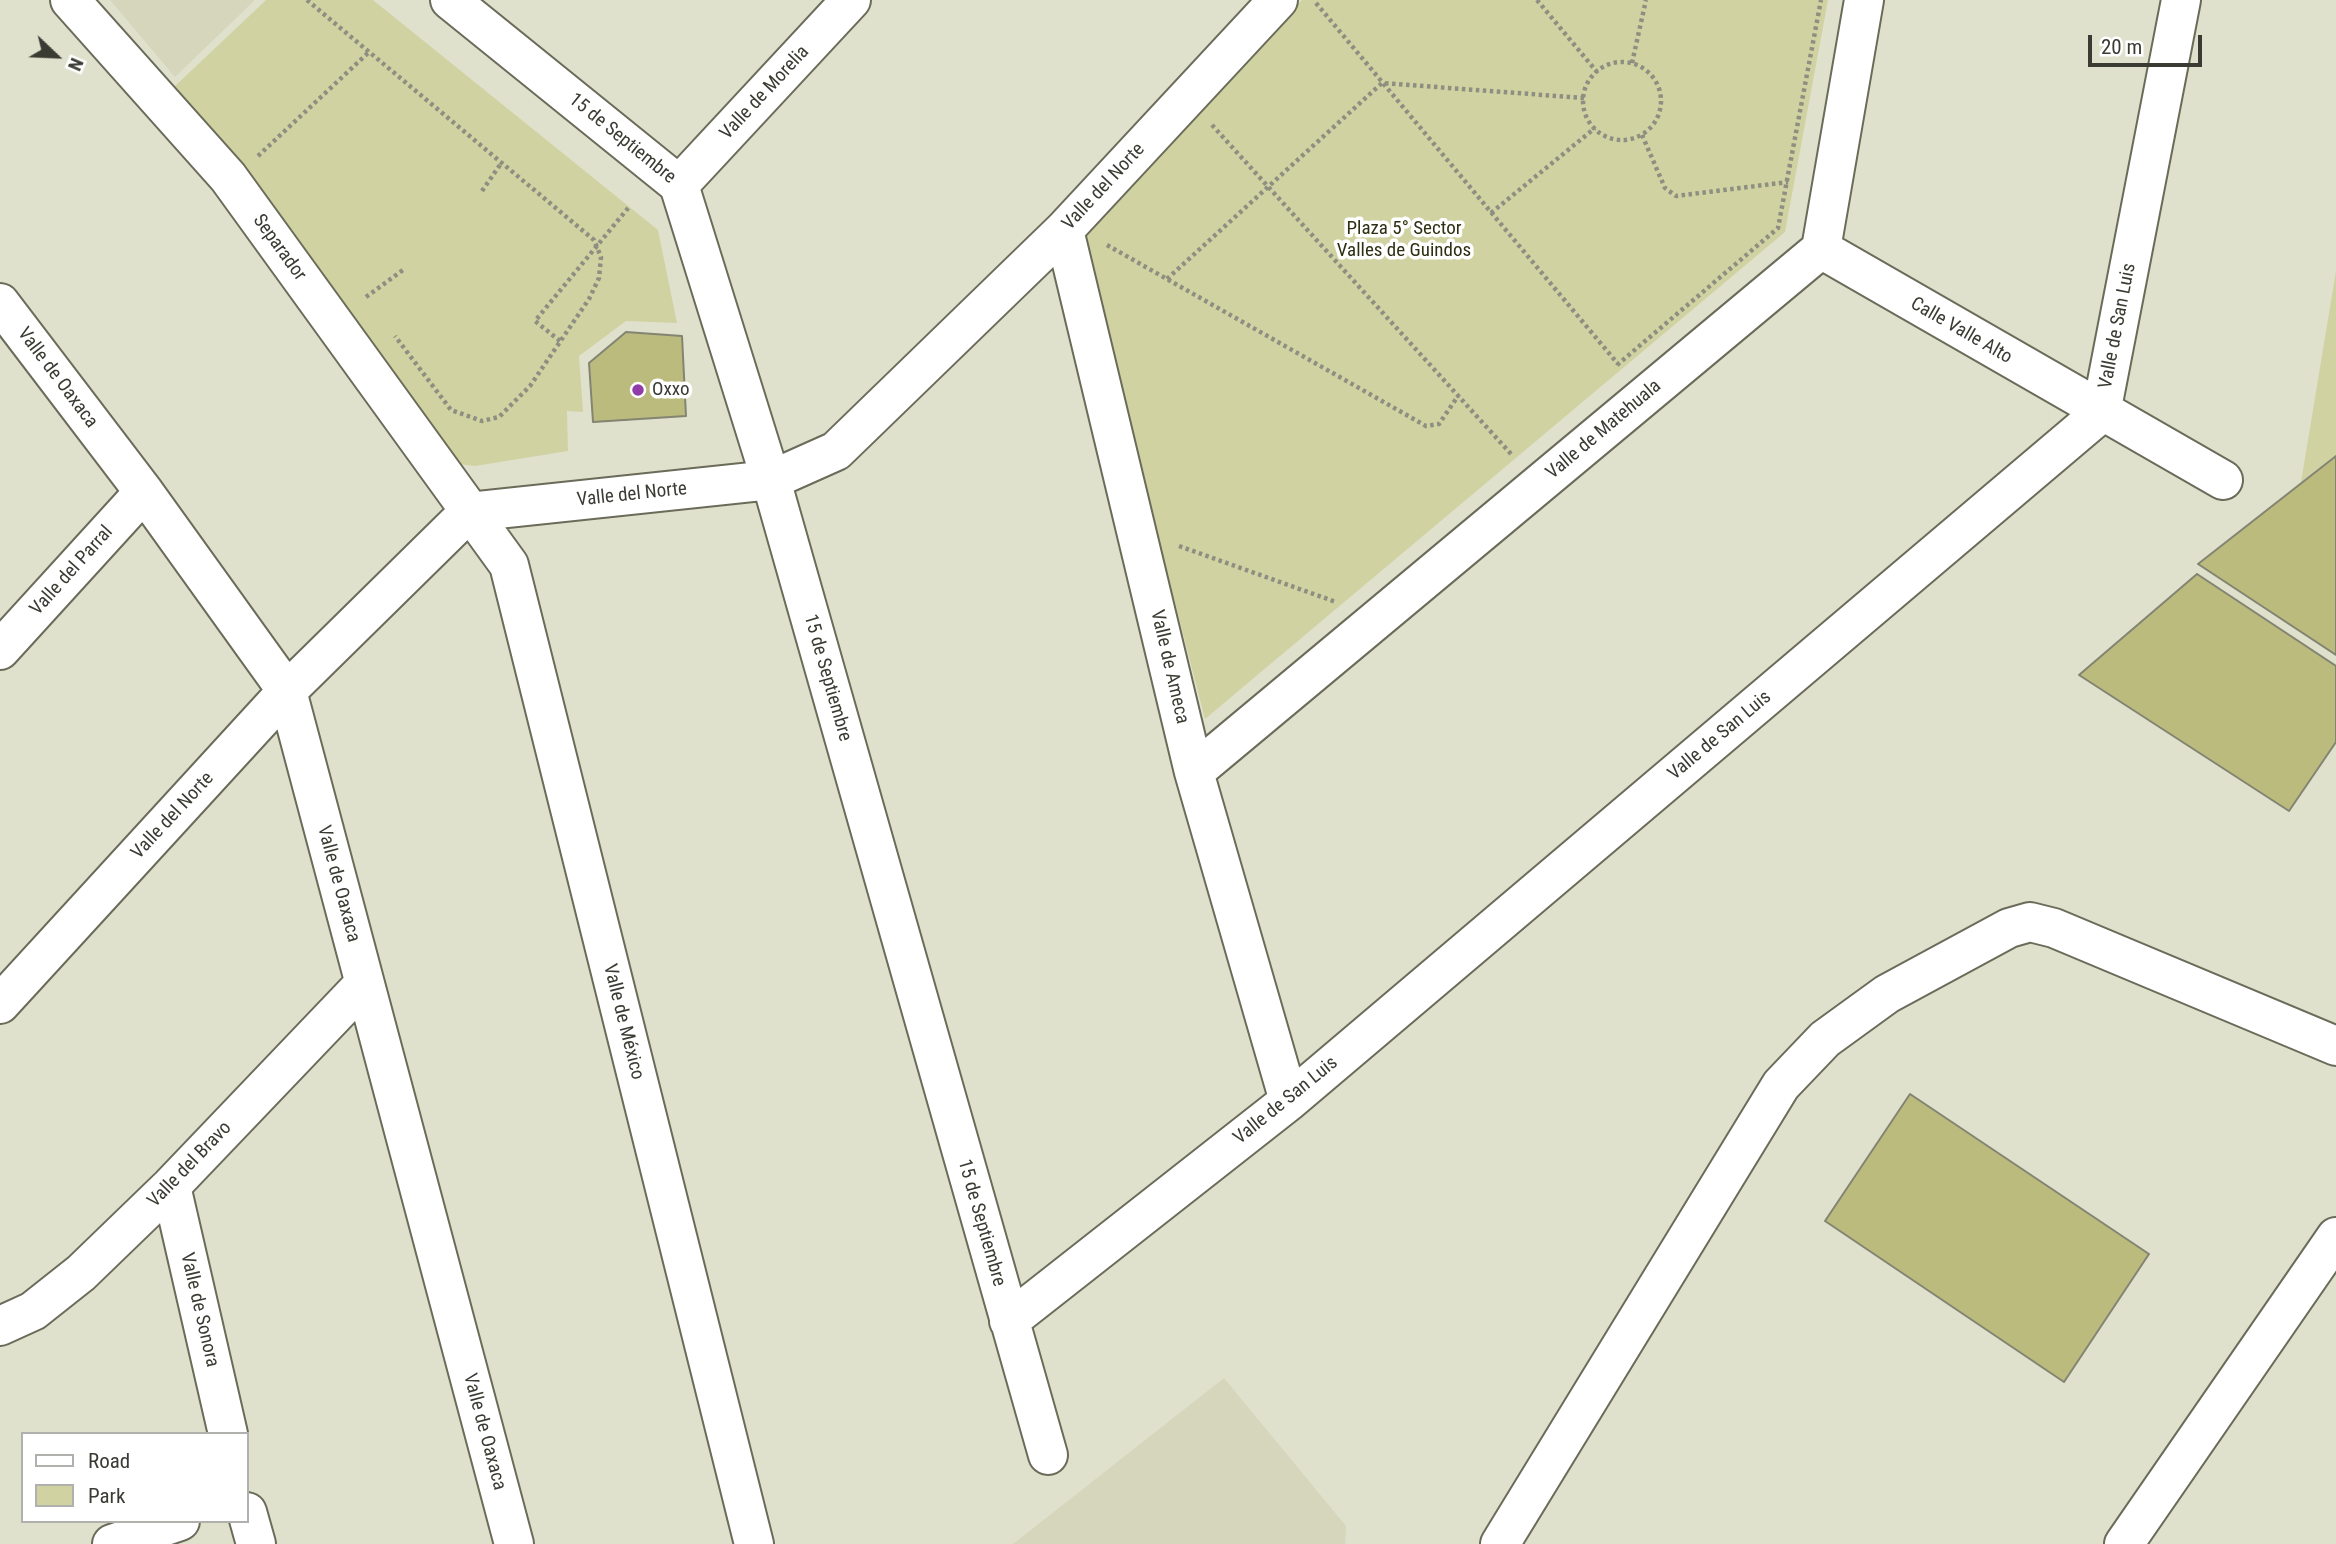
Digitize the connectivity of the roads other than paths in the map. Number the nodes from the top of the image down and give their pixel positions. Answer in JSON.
{"nodes":[{"id":1,"x":70,"y":0,"type":"edge"},
{"id":2,"x":450,"y":0,"type":"edge"},
{"id":3,"x":851,"y":0,"type":"edge"},
{"id":4,"x":1864,"y":0,"type":"edge"},
{"id":5,"x":2181,"y":0,"type":"edge"},
{"id":6,"x":1293,"y":4,"type":"edge"},
{"id":7,"x":679,"y":185,"type":"junction"},
{"id":8,"x":1064,"y":230,"type":"junction"},
{"id":9,"x":1821,"y":249,"type":"junction"},
{"id":10,"x":0,"y":303,"type":"edge"},
{"id":11,"x":2101,"y":413,"type":"junction"},
{"id":12,"x":771,"y":480,"type":"junction"},
{"id":13,"x":2223,"y":480,"type":"dead end"},
{"id":14,"x":144,"y":492,"type":"junction"},
{"id":15,"x":469,"y":512,"type":"junction"},
{"id":16,"x":0,"y":650,"type":"edge"},
{"id":17,"x":287,"y":691,"type":"junction"},
{"id":18,"x":1194,"y":772,"type":"junction"},
{"id":19,"x":364,"y":984,"type":"junction"},
{"id":20,"x":0,"y":1004,"type":"edge"},
{"id":21,"x":2336,"y":1046,"type":"edge"},
{"id":22,"x":1289,"y":1101,"type":"junction"},
{"id":23,"x":171,"y":1186,"type":"junction"},
{"id":24,"x":2336,"y":1237,"type":"edge"},
{"id":25,"x":1009,"y":1321,"type":"junction"},
{"id":26,"x":0,"y":1326,"type":"edge"},
{"id":27,"x":228,"y":1432,"type":"edge"},
{"id":28,"x":1048,"y":1455,"type":"dead end"},
{"id":29,"x":248,"y":1516,"type":"edge"},
{"id":30,"x":174,"y":1523,"type":"edge"},
{"id":31,"x":112,"y":1544,"type":"edge"},
{"id":32,"x":256,"y":1544,"type":"edge"},
{"id":33,"x":514,"y":1544,"type":"edge"},
{"id":34,"x":754,"y":1544,"type":"edge"},
{"id":35,"x":1500,"y":1544,"type":"edge"},
{"id":36,"x":2124,"y":1544,"type":"edge"}],
"edges":[{"from":1,"to":15,"type":"street","name":"Separador"},
{"from":2,"to":7,"type":"street","name":"15 de Septiembre"},
{"from":3,"to":7,"type":"street","name":"Valle de Morelia"},
{"from":4,"to":9,"type":"street"},
{"from":5,"to":11,"type":"street","name":"Valle de San Luis"},
{"from":6,"to":8,"type":"street","name":"Valle del Norte"},
{"from":7,"to":12,"type":"street","name":"15 de Septiembre"},
{"from":8,"to":12,"type":"street","name":"Valle del Norte"},
{"from":8,"to":18,"type":"street","name":"Valle de Ameca"},
{"from":9,"to":11,"type":"street","name":"Calle Valle Alto"},
{"from":9,"to":18,"type":"street","name":"Valle de Matehuala"},
{"from":10,"to":14,"type":"street","name":"Valle de Oaxaca"},
{"from":11,"to":13,"type":"street","name":"Calle Valle Alto"},
{"from":11,"to":22,"type":"street","name":"Valle de San Luis"},
{"from":12,"to":15,"type":"street","name":"Valle del Norte"},
{"from":12,"to":25,"type":"street","name":"15 de Septiembre"},
{"from":14,"to":16,"type":"street","name":"Valle del Parral"},
{"from":14,"to":17,"type":"street","name":"Valle de Oaxaca"},
{"from":15,"to":17,"type":"street","name":"Valle del Norte"},
{"from":15,"to":34,"type":"street","name":"Valle de México"},
{"from":17,"to":19,"type":"street","name":"Valle de Oaxaca"},
{"from":17,"to":20,"type":"street","name":"Valle del Norte"},
{"from":18,"to":22,"type":"street","name":"Valle de Ameca"},
{"from":19,"to":23,"type":"street","name":"Valle del Bravo"},
{"from":19,"to":33,"type":"street","name":"Valle de Oaxaca"},
{"from":21,"to":35,"type":"street"},
{"from":22,"to":25,"type":"street","name":"Valle de San Luis"},
{"from":23,"to":26,"type":"street","name":"Valle del Bravo"},
{"from":23,"to":27,"type":"street","name":"Valle de Sonora"},
{"from":24,"to":36,"type":"street"},
{"from":25,"to":28,"type":"street","name":"15 de Septiembre"},
{"from":29,"to":32,"type":"street"},
{"from":30,"to":31,"type":"street"}]}
